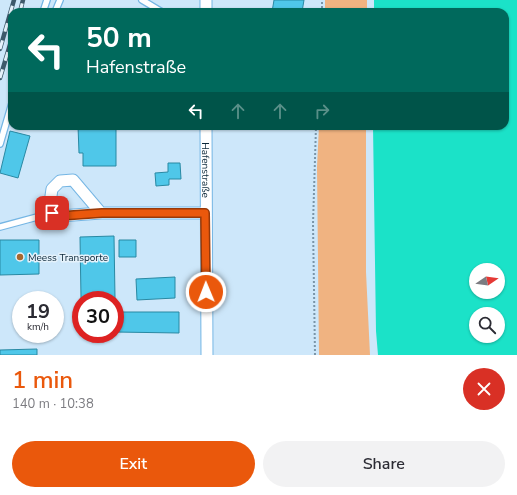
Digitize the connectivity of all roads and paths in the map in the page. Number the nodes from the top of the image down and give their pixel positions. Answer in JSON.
{"nodes":[{"id":1,"x":142,"y":0,"type":"edge"},
{"id":2,"x":155,"y":8,"type":"edge"},
{"id":3,"x":8,"y":117,"type":"edge"},
{"id":4,"x":206,"y":130,"type":"edge"},
{"id":5,"x":316,"y":130,"type":"edge"},
{"id":6,"x":0,"y":144,"type":"edge"},
{"id":7,"x":52,"y":213,"type":"junction"},
{"id":8,"x":102,"y":213,"type":"junction"},
{"id":9,"x":205,"y":213,"type":"junction"},
{"id":10,"x":0,"y":227,"type":"edge"},
{"id":11,"x":206,"y":355,"type":"edge"},
{"id":12,"x":315,"y":355,"type":"edge"}],
"edges":[{"from":1,"to":2,"type":"lane"},
{"from":3,"to":6,"type":"lane"},
{"from":4,"to":9,"type":"street","name":"Hafenstraße"},
{"from":5,"to":12,"type":"path"},
{"from":7,"to":8,"type":"street"},
{"from":7,"to":8,"type":"street"},
{"from":7,"to":10,"type":"lane"},
{"from":8,"to":9,"type":"street"},
{"from":9,"to":11,"type":"street","name":"Hafenstraße"}]}
